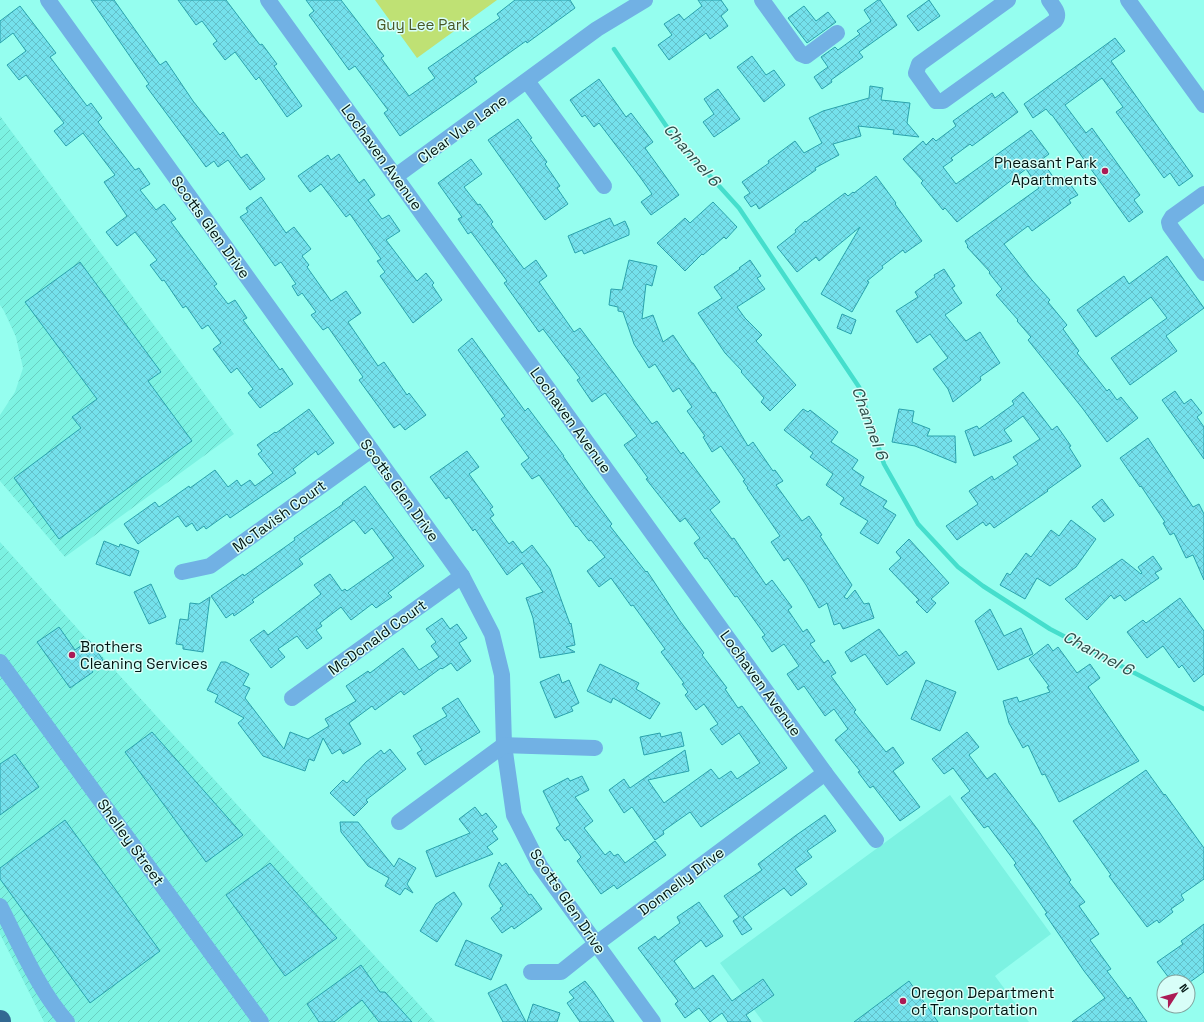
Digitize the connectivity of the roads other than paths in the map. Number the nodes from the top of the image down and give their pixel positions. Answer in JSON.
{"nodes":[{"id":1,"x":48,"y":0,"type":"edge"},
{"id":2,"x":268,"y":0,"type":"edge"},
{"id":3,"x":645,"y":0,"type":"edge"},
{"id":4,"x":762,"y":0,"type":"edge"},
{"id":5,"x":1008,"y":0,"type":"edge"},
{"id":6,"x":1049,"y":0,"type":"edge"},
{"id":7,"x":1128,"y":0,"type":"edge"},
{"id":8,"x":837,"y":33,"type":"dead end"},
{"id":9,"x":527,"y":81,"type":"junction"},
{"id":10,"x":1204,"y":105,"type":"edge"},
{"id":11,"x":396,"y":176,"type":"junction"},
{"id":12,"x":604,"y":186,"type":"dead end"},
{"id":13,"x":1204,"y":194,"type":"edge"},
{"id":14,"x":1204,"y":273,"type":"edge"},
{"id":15,"x":371,"y":450,"type":"junction"},
{"id":16,"x":182,"y":572,"type":"dead end"},
{"id":17,"x":462,"y":576,"type":"junction"},
{"id":18,"x":0,"y":662,"type":"edge"},
{"id":19,"x":292,"y":698,"type":"dead end"},
{"id":20,"x":504,"y":745,"type":"junction"},
{"id":21,"x":595,"y":748,"type":"dead end"},
{"id":22,"x":825,"y":772,"type":"junction"},
{"id":23,"x":399,"y":822,"type":"dead end"},
{"id":24,"x":876,"y":840,"type":"dead end"},
{"id":25,"x":0,"y":906,"type":"edge"},
{"id":26,"x":596,"y":944,"type":"junction"},
{"id":27,"x":531,"y":972,"type":"dead end"},
{"id":28,"x":67,"y":1022,"type":"edge"},
{"id":29,"x":260,"y":1022,"type":"edge"},
{"id":30,"x":653,"y":1022,"type":"edge"}],
"edges":[{"from":1,"to":15,"type":"street","name":"Scotts Glen Drive"},
{"from":2,"to":11,"type":"street","name":"Lochaven Avenue"},
{"from":3,"to":9,"type":"street","name":"Clear Vue Lane"},
{"from":4,"to":8,"type":"street"},
{"from":5,"to":6,"type":"street"},
{"from":7,"to":10,"type":"street"},
{"from":9,"to":11,"type":"street","name":"Clear Vue Lane"},
{"from":9,"to":12,"type":"street"},
{"from":11,"to":22,"type":"street","name":"Lochaven Avenue"},
{"from":13,"to":14,"type":"street"},
{"from":15,"to":16,"type":"street","name":"McTavish Court"},
{"from":15,"to":17,"type":"street","name":"Scotts Glen Drive"},
{"from":17,"to":19,"type":"street","name":"McDonald Court"},
{"from":17,"to":20,"type":"street","name":"Scotts Glen Drive"},
{"from":18,"to":29,"type":"street","name":"Shelley Street"},
{"from":20,"to":21,"type":"street"},
{"from":20,"to":23,"type":"street"},
{"from":20,"to":26,"type":"street","name":"Scotts Glen Drive"},
{"from":22,"to":24,"type":"street","name":"Lochaven Avenue"},
{"from":22,"to":26,"type":"street","name":"Donnelly Drive"},
{"from":25,"to":28,"type":"street"},
{"from":26,"to":27,"type":"street","name":"Donnelly Drive"},
{"from":26,"to":30,"type":"street","name":"Scotts Glen Drive"}]}
